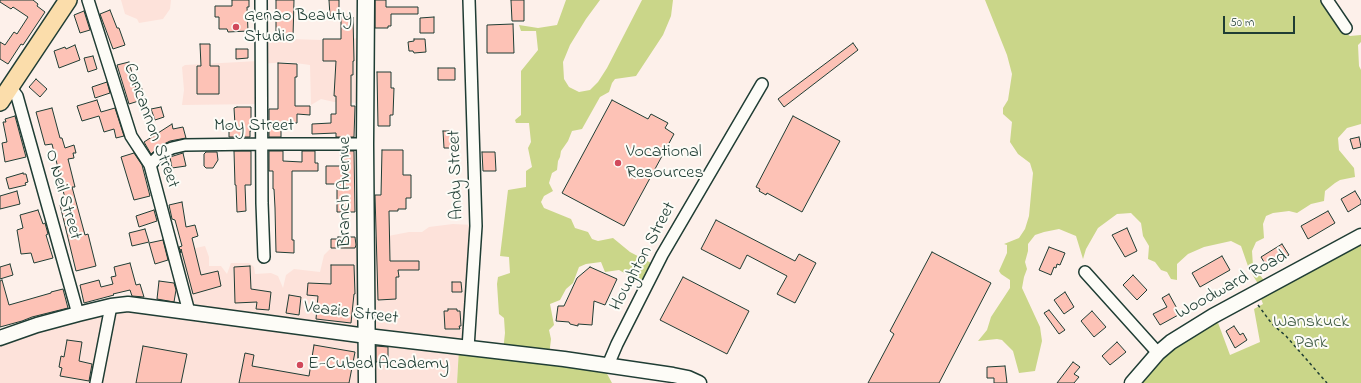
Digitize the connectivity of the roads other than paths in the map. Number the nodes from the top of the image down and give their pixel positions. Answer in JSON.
{"nodes":[{"id":1,"x":68,"y":0,"type":"edge"},
{"id":2,"x":88,"y":0,"type":"edge"},
{"id":3,"x":261,"y":0,"type":"edge"},
{"id":4,"x":366,"y":0,"type":"edge"},
{"id":5,"x":469,"y":0,"type":"edge"},
{"id":6,"x":1327,"y":0,"type":"edge"},
{"id":7,"x":1346,"y":28,"type":"dead end"},
{"id":8,"x":5,"y":84,"type":"edge"},
{"id":9,"x":762,"y":84,"type":"dead end"},
{"id":10,"x":0,"y":102,"type":"edge"},
{"id":11,"x":261,"y":144,"type":"junction"},
{"id":12,"x":365,"y":144,"type":"junction"},
{"id":13,"x":150,"y":165,"type":"junction"},
{"id":14,"x":1361,"y":236,"type":"edge"},
{"id":15,"x":264,"y":257,"type":"dead end"},
{"id":16,"x":1085,"y":272,"type":"dead end"},
{"id":17,"x":111,"y":306,"type":"junction"},
{"id":18,"x":189,"y":312,"type":"junction"},
{"id":19,"x":78,"y":314,"type":"junction"},
{"id":20,"x":367,"y":336,"type":"junction"},
{"id":21,"x":0,"y":338,"type":"edge"},
{"id":22,"x":468,"y":348,"type":"junction"},
{"id":23,"x":1158,"y":353,"type":"junction"},
{"id":24,"x":608,"y":365,"type":"junction"},
{"id":25,"x":96,"y":383,"type":"edge"},
{"id":26,"x":368,"y":383,"type":"edge"},
{"id":27,"x":699,"y":383,"type":"edge"},
{"id":28,"x":1132,"y":383,"type":"edge"}],
"edges":[{"from":1,"to":8,"type":"main road"},
{"from":2,"to":13,"type":"street","name":"Concannon Street"},
{"from":3,"to":11,"type":"street"},
{"from":4,"to":12,"type":"main road","name":"Branch Avenue"},
{"from":5,"to":22,"type":"street","name":"Andy Street"},
{"from":6,"to":7,"type":"street"},
{"from":8,"to":10,"type":"main road"},
{"from":8,"to":19,"type":"street","name":"O Neil Street"},
{"from":9,"to":24,"type":"street","name":"Houghton Street"},
{"from":11,"to":12,"type":"street","name":"Moy Street"},
{"from":11,"to":13,"type":"street","name":"Moy Street"},
{"from":11,"to":15,"type":"street"},
{"from":12,"to":20,"type":"main road","name":"Branch Avenue"},
{"from":13,"to":18,"type":"street","name":"Concannon Street"},
{"from":14,"to":23,"type":"street","name":"Woodward Road"},
{"from":16,"to":23,"type":"street"},
{"from":17,"to":18,"type":"street","name":"Veazie Street"},
{"from":17,"to":19,"type":"street","name":"Veazie Street"},
{"from":17,"to":25,"type":"street"},
{"from":18,"to":20,"type":"street","name":"Veazie Street"},
{"from":19,"to":21,"type":"street","name":"Veazie Street"},
{"from":20,"to":22,"type":"street","name":"Veazie Street"},
{"from":20,"to":26,"type":"main road","name":"Branch Avenue"},
{"from":22,"to":24,"type":"street","name":"Veazie Street"},
{"from":23,"to":28,"type":"street","name":"Woodward Road"},
{"from":24,"to":27,"type":"street","name":"Veazie Street"}]}
